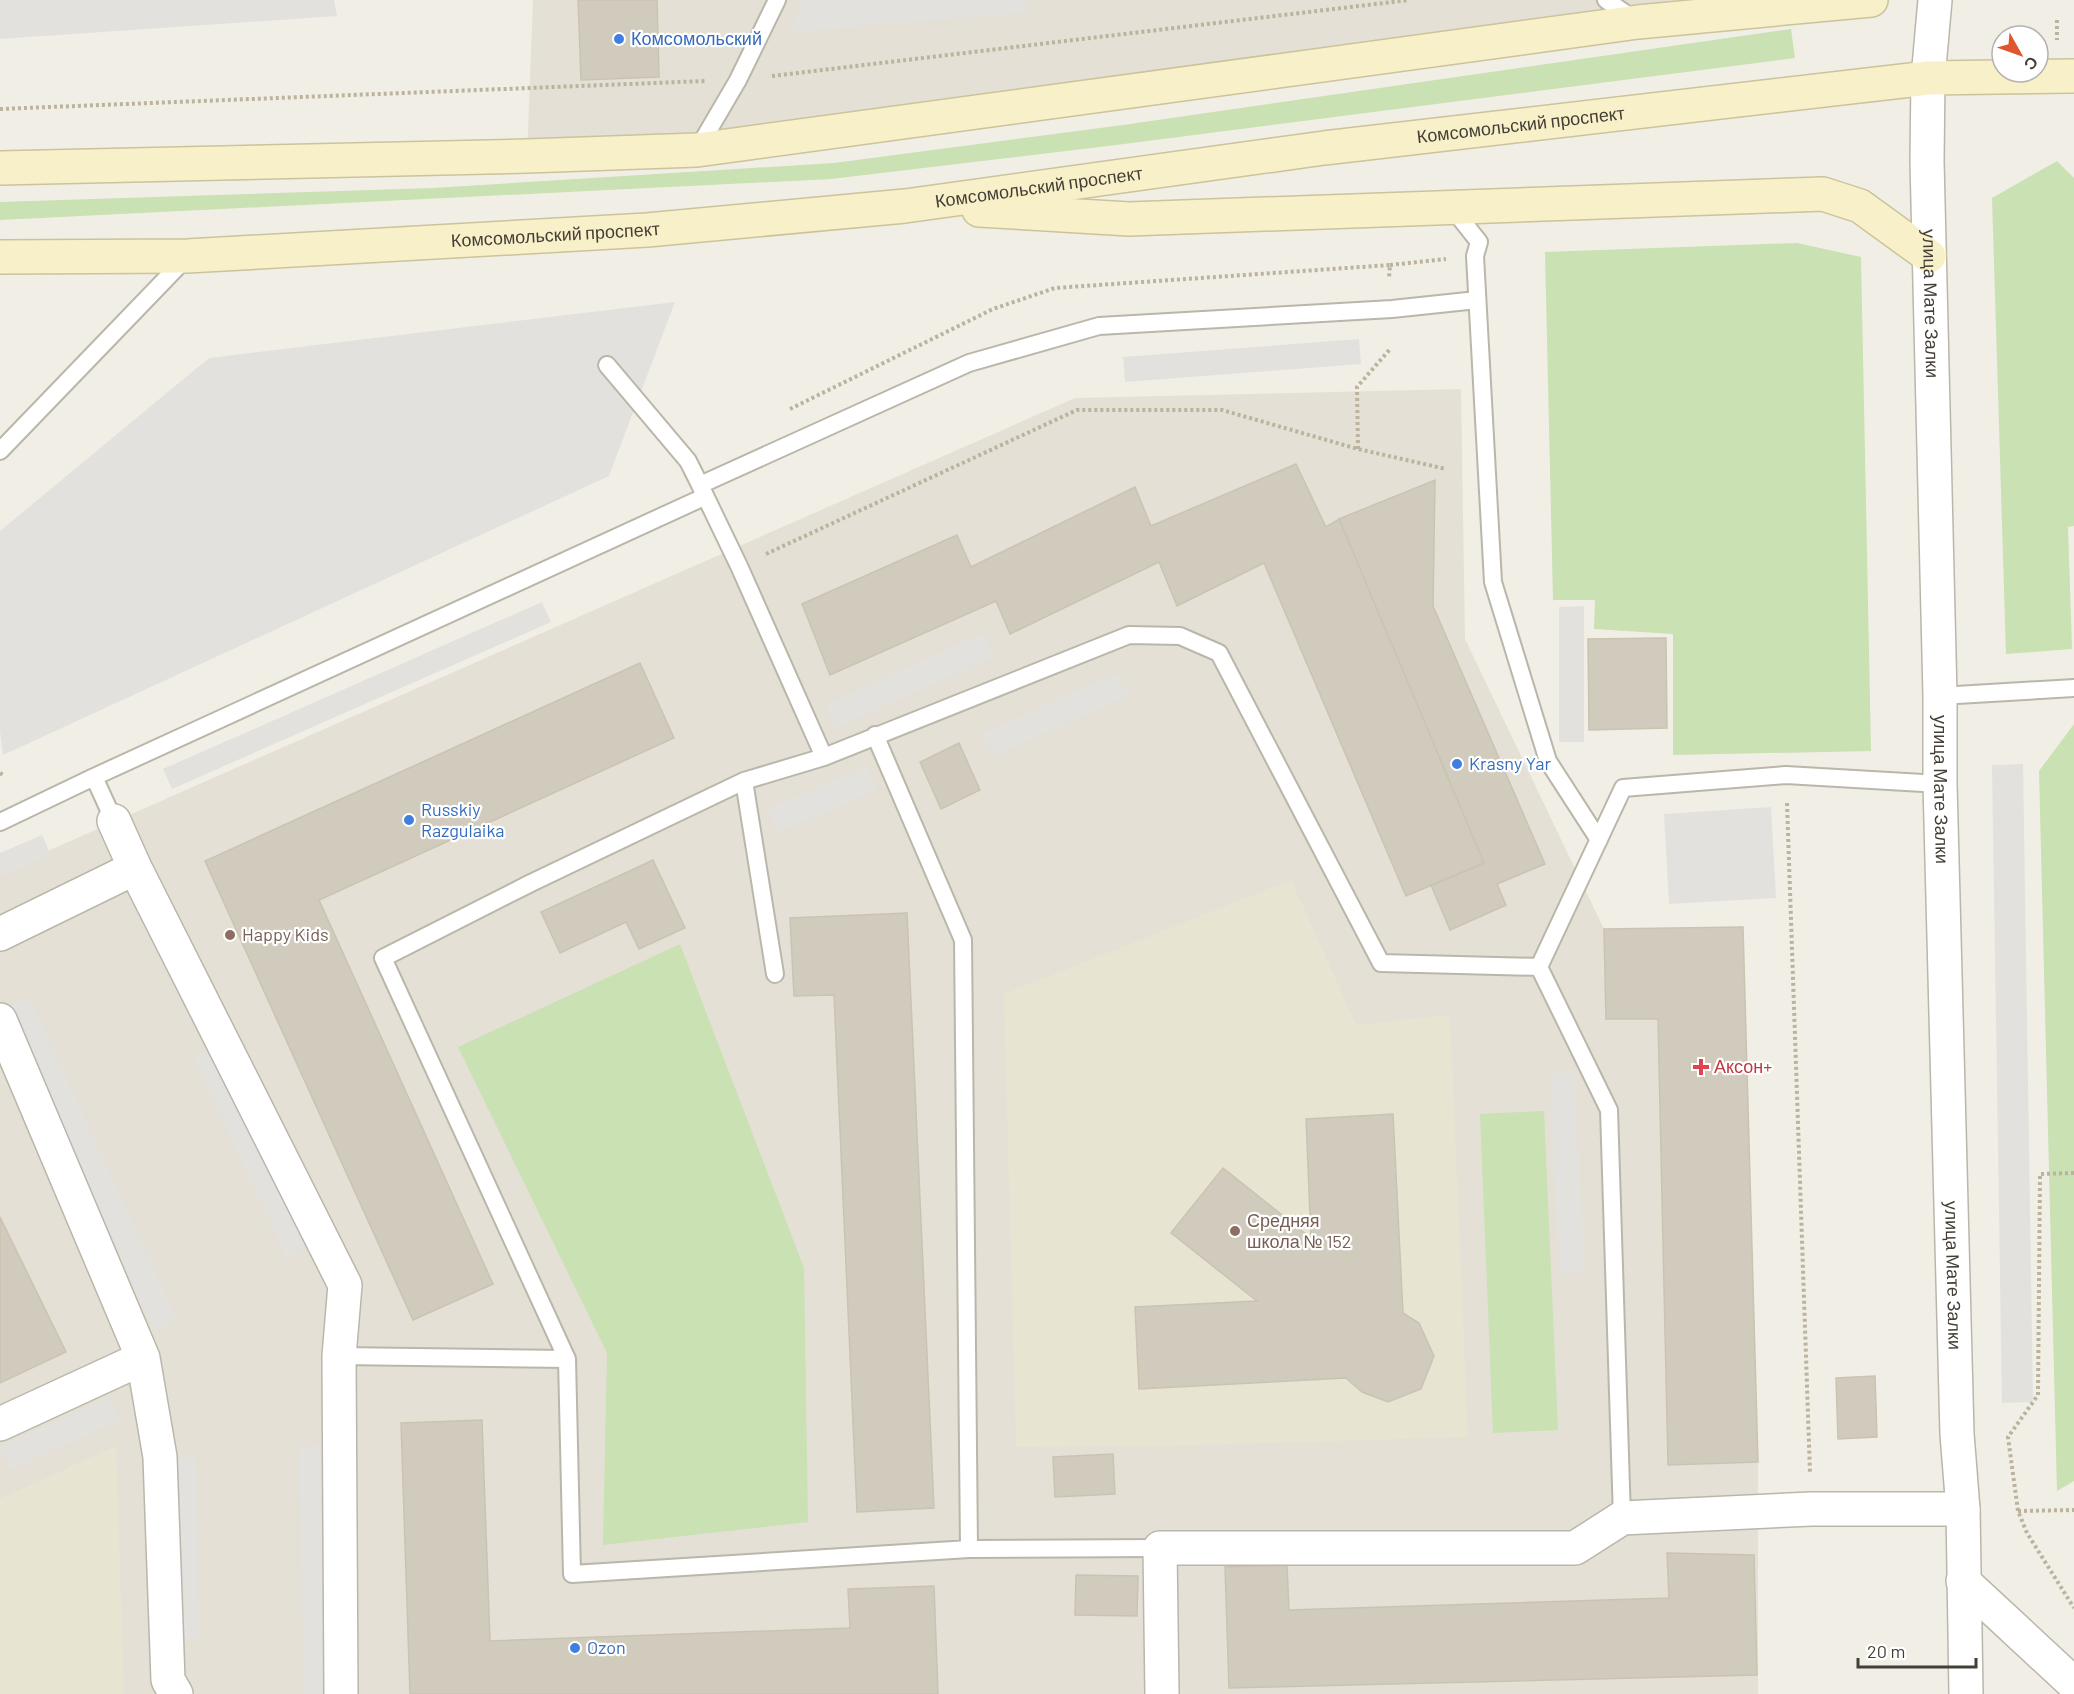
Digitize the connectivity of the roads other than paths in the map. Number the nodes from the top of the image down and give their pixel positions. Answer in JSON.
{"nodes":[{"id":1,"x":777,"y":0,"type":"edge"},
{"id":2,"x":1606,"y":0,"type":"edge"},
{"id":3,"x":1871,"y":0,"type":"edge"},
{"id":4,"x":1935,"y":0,"type":"edge"},
{"id":5,"x":1638,"y":22,"type":"junction"},
{"id":6,"x":2074,"y":76,"type":"edge"},
{"id":7,"x":1928,"y":78,"type":"junction"},
{"id":8,"x":698,"y":150,"type":"junction"},
{"id":9,"x":0,"y":168,"type":"edge"},
{"id":10,"x":905,"y":206,"type":"junction"},
{"id":11,"x":1453,"y":209,"type":"junction"},
{"id":12,"x":187,"y":256,"type":"junction"},
{"id":13,"x":1929,"y":256,"type":"junction"},
{"id":14,"x":0,"y":257,"type":"edge"},
{"id":15,"x":1477,"y":300,"type":"junction"},
{"id":16,"x":607,"y":365,"type":"dead end"},
{"id":17,"x":0,"y":451,"type":"edge"},
{"id":18,"x":702,"y":491,"type":"junction"},
{"id":19,"x":2074,"y":688,"type":"edge"},
{"id":20,"x":1940,"y":696,"type":"junction"},
{"id":21,"x":875,"y":735,"type":"junction"},
{"id":22,"x":824,"y":757,"type":"junction"},
{"id":23,"x":94,"y":777,"type":"junction"},
{"id":24,"x":744,"y":781,"type":"junction"},
{"id":25,"x":1940,"y":784,"type":"junction"},
{"id":26,"x":114,"y":821,"type":"joint"},
{"id":27,"x":0,"y":822,"type":"edge"},
{"id":28,"x":1599,"y":840,"type":"junction"},
{"id":29,"x":135,"y":868,"type":"junction"},
{"id":30,"x":0,"y":934,"type":"edge"},
{"id":31,"x":1539,"y":967,"type":"junction"},
{"id":32,"x":775,"y":974,"type":"dead end"},
{"id":33,"x":0,"y":1020,"type":"edge"},
{"id":34,"x":339,"y":1356,"type":"junction"},
{"id":35,"x":143,"y":1358,"type":"junction"},
{"id":36,"x":567,"y":1359,"type":"junction"},
{"id":37,"x":0,"y":1424,"type":"edge"},
{"id":38,"x":1963,"y":1509,"type":"junction"},
{"id":39,"x":1622,"y":1518,"type":"junction"},
{"id":40,"x":1160,"y":1548,"type":"junction"},
{"id":41,"x":969,"y":1549,"type":"junction"},
{"id":42,"x":1963,"y":1581,"type":"junction"},
{"id":43,"x":2074,"y":1684,"type":"edge"},
{"id":44,"x":176,"y":1694,"type":"edge"},
{"id":45,"x":341,"y":1694,"type":"edge"},
{"id":46,"x":1162,"y":1694,"type":"edge"},
{"id":47,"x":1966,"y":1694,"type":"edge"}],
"edges":[{"from":1,"to":8,"type":"lane"},
{"from":2,"to":5,"type":"lane"},
{"from":3,"to":5,"type":"main road"},
{"from":4,"to":7,"type":"street","name":"улица Мате Залки"},
{"from":5,"to":8,"type":"main road"},
{"from":6,"to":7,"type":"main road","name":"Комсомольский проспект"},
{"from":7,"to":10,"type":"main road","name":"Комсомольский проспект"},
{"from":7,"to":13,"type":"street","name":"улица Мате Залки"},
{"from":8,"to":9,"type":"main road"},
{"from":10,"to":11,"type":"main road"},
{"from":10,"to":12,"type":"main road","name":"Комсомольский проспект"},
{"from":11,"to":13,"type":"main road"},
{"from":11,"to":15,"type":"lane"},
{"from":12,"to":14,"type":"main road","name":"Комсомольский проспект"},
{"from":12,"to":17,"type":"lane"},
{"from":13,"to":20,"type":"street","name":"улица Мате Залки"},
{"from":15,"to":18,"type":"lane"},
{"from":15,"to":28,"type":"lane"},
{"from":16,"to":18,"type":"lane"},
{"from":18,"to":22,"type":"lane"},
{"from":18,"to":23,"type":"lane"},
{"from":19,"to":20,"type":"lane"},
{"from":20,"to":25,"type":"street","name":"улица Мате Залки"},
{"from":21,"to":22,"type":"lane"},
{"from":21,"to":31,"type":"lane"},
{"from":21,"to":41,"type":"lane"},
{"from":22,"to":24,"type":"lane"},
{"from":23,"to":26,"type":"lane"},
{"from":23,"to":27,"type":"lane"},
{"from":24,"to":32,"type":"lane"},
{"from":24,"to":36,"type":"lane"},
{"from":25,"to":28,"type":"lane"},
{"from":25,"to":38,"type":"street","name":"улица Мате Залки"},
{"from":26,"to":29,"type":"street"},
{"from":28,"to":31,"type":"lane"},
{"from":29,"to":30,"type":"street"},
{"from":29,"to":34,"type":"street"},
{"from":31,"to":39,"type":"lane"},
{"from":33,"to":35,"type":"street"},
{"from":34,"to":36,"type":"lane"},
{"from":34,"to":45,"type":"street"},
{"from":35,"to":37,"type":"street"},
{"from":35,"to":44,"type":"street"},
{"from":36,"to":41,"type":"lane"},
{"from":38,"to":39,"type":"street"},
{"from":38,"to":42,"type":"street","name":"улица Мате Залки"},
{"from":39,"to":40,"type":"street"},
{"from":40,"to":41,"type":"lane"},
{"from":40,"to":46,"type":"street"},
{"from":42,"to":43,"type":"street"},
{"from":42,"to":47,"type":"street","name":"улица Мате Залки"}]}
